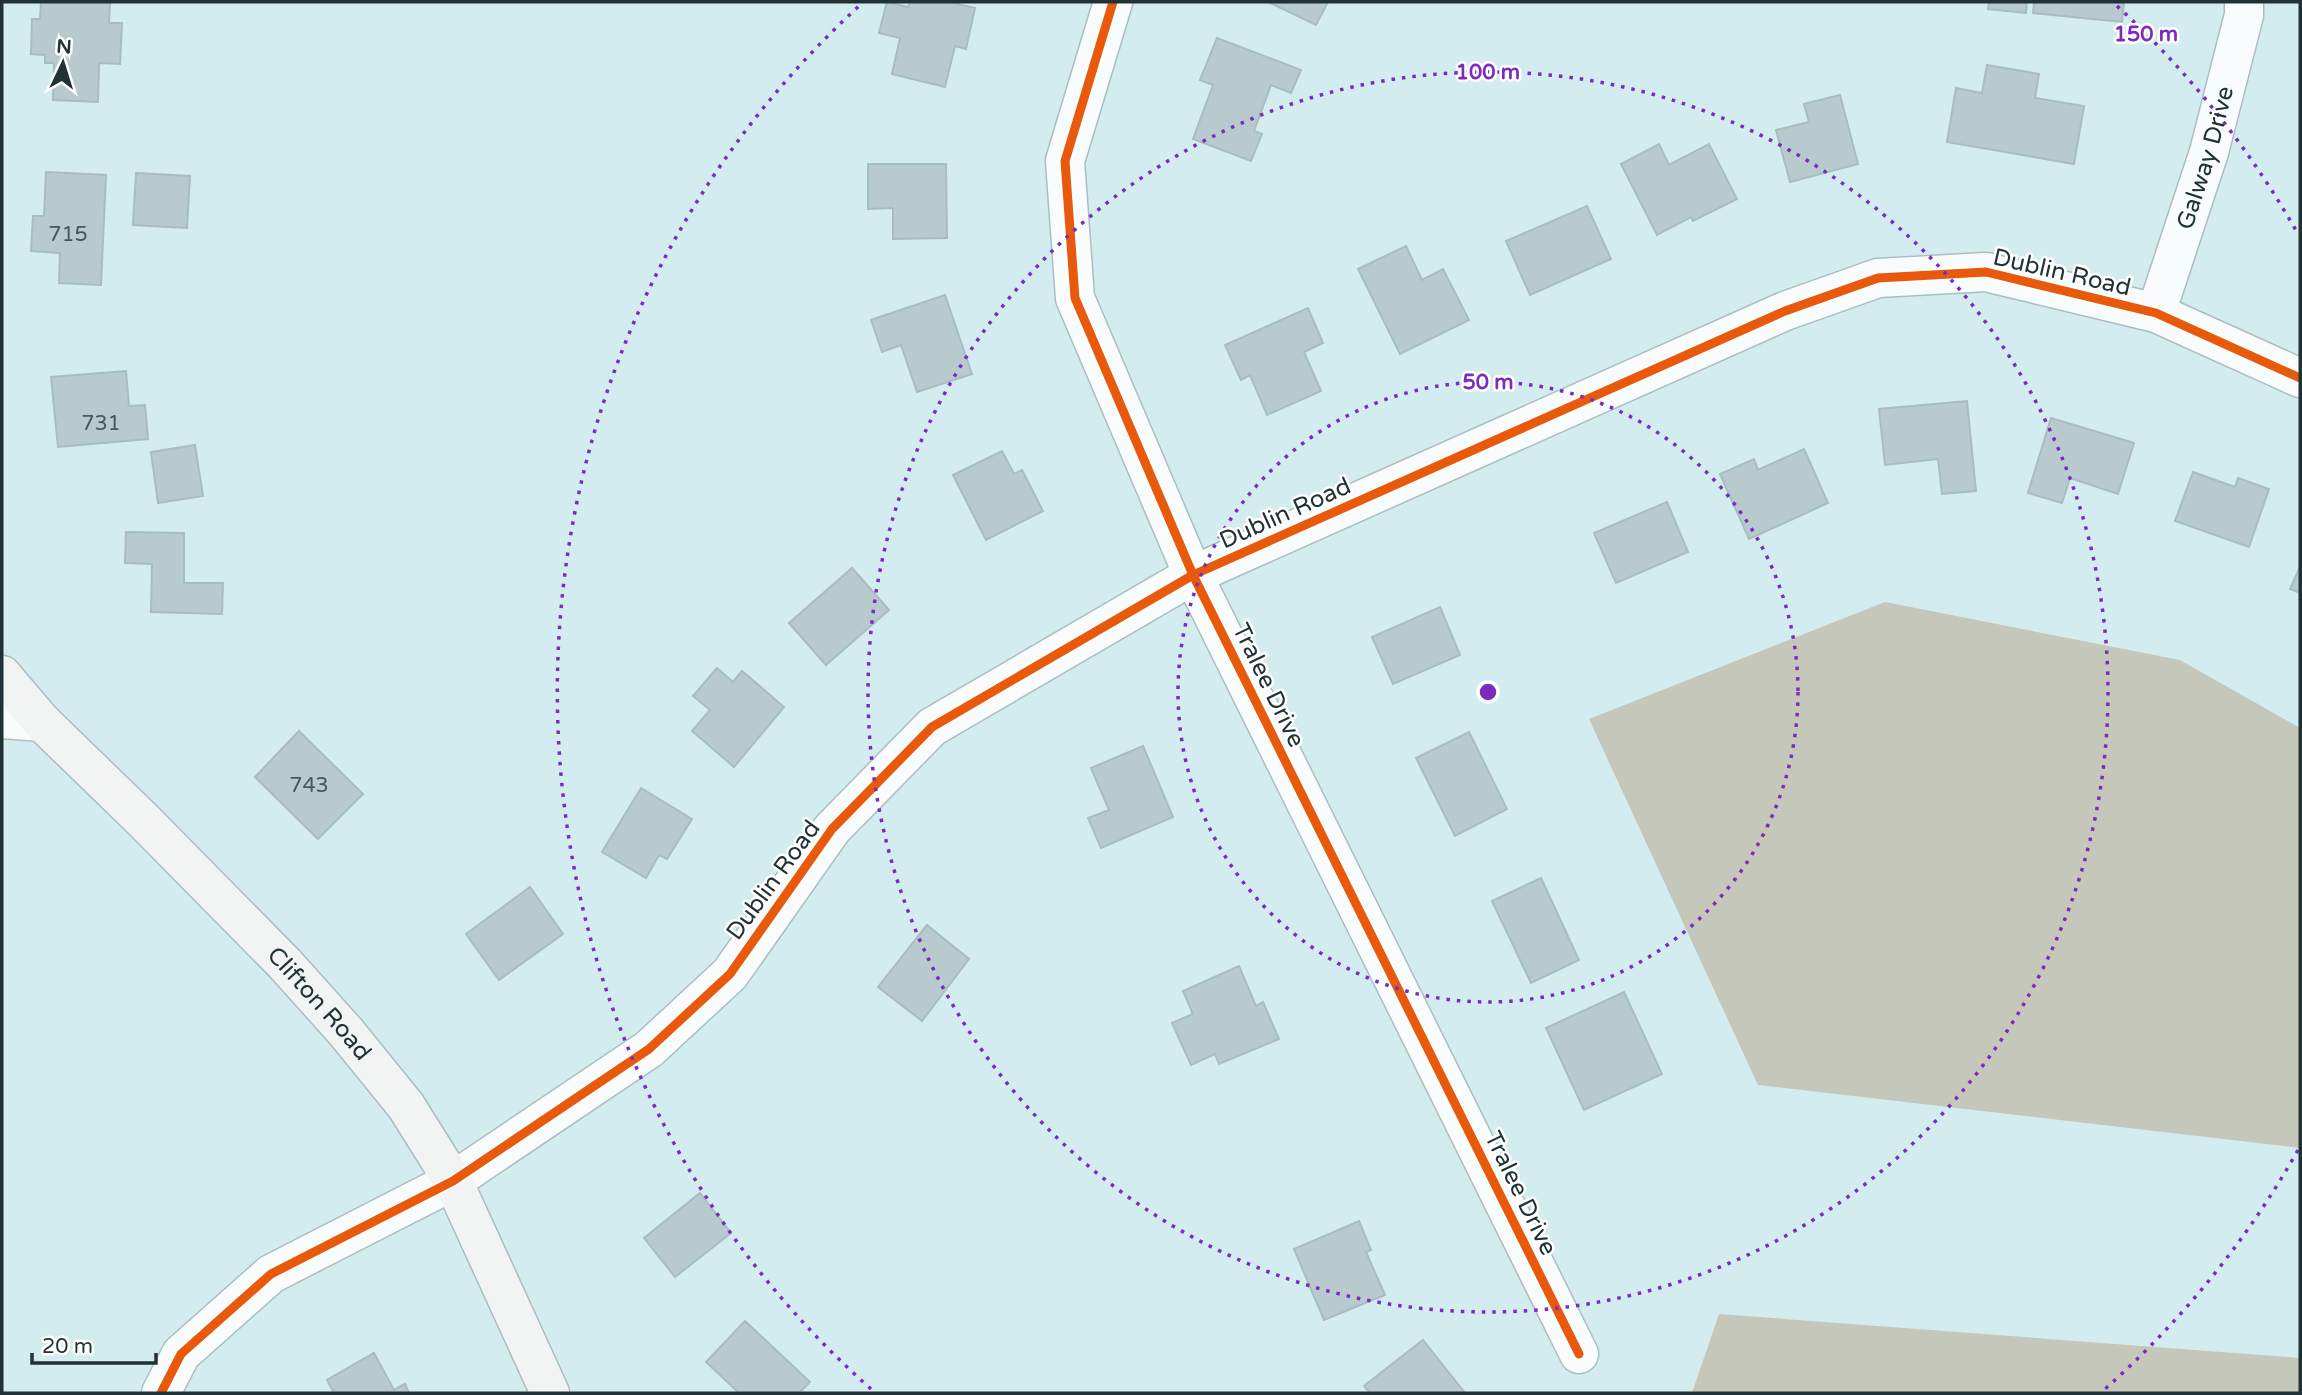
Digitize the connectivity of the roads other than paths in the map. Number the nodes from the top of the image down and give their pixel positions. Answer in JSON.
{"nodes":[{"id":1,"x":1113,"y":2,"type":"edge"},
{"id":2,"x":2244,"y":2,"type":"edge"},
{"id":3,"x":2156,"y":313,"type":"junction"},
{"id":4,"x":2300,"y":378,"type":"edge"},
{"id":5,"x":1193,"y":575,"type":"junction"},
{"id":6,"x":2,"y":675,"type":"edge"},
{"id":7,"x":2,"y":719,"type":"edge"},
{"id":8,"x":42,"y":722,"type":"junction"},
{"id":9,"x":453,"y":1181,"type":"junction"},
{"id":10,"x":1579,"y":1354,"type":"dead end"},
{"id":11,"x":161,"y":1393,"type":"edge"},
{"id":12,"x":550,"y":1393,"type":"edge"}],
"edges":[{"from":1,"to":5,"type":"street","name":"Tralee Drive"},
{"from":2,"to":3,"type":"street","name":"Galway Drive"},
{"from":3,"to":4,"type":"street","name":"Dublin Road"},
{"from":3,"to":5,"type":"street","name":"Dublin Road"},
{"from":5,"to":9,"type":"street","name":"Dublin Road"},
{"from":5,"to":10,"type":"street","name":"Tralee Drive"},
{"from":6,"to":8,"type":"main road","name":"Clifton Road"},
{"from":7,"to":8,"type":"street"},
{"from":8,"to":9,"type":"main road","name":"Clifton Road"},
{"from":9,"to":11,"type":"street","name":"Dublin Road"},
{"from":9,"to":12,"type":"main road","name":"Clifton Road"}]}
